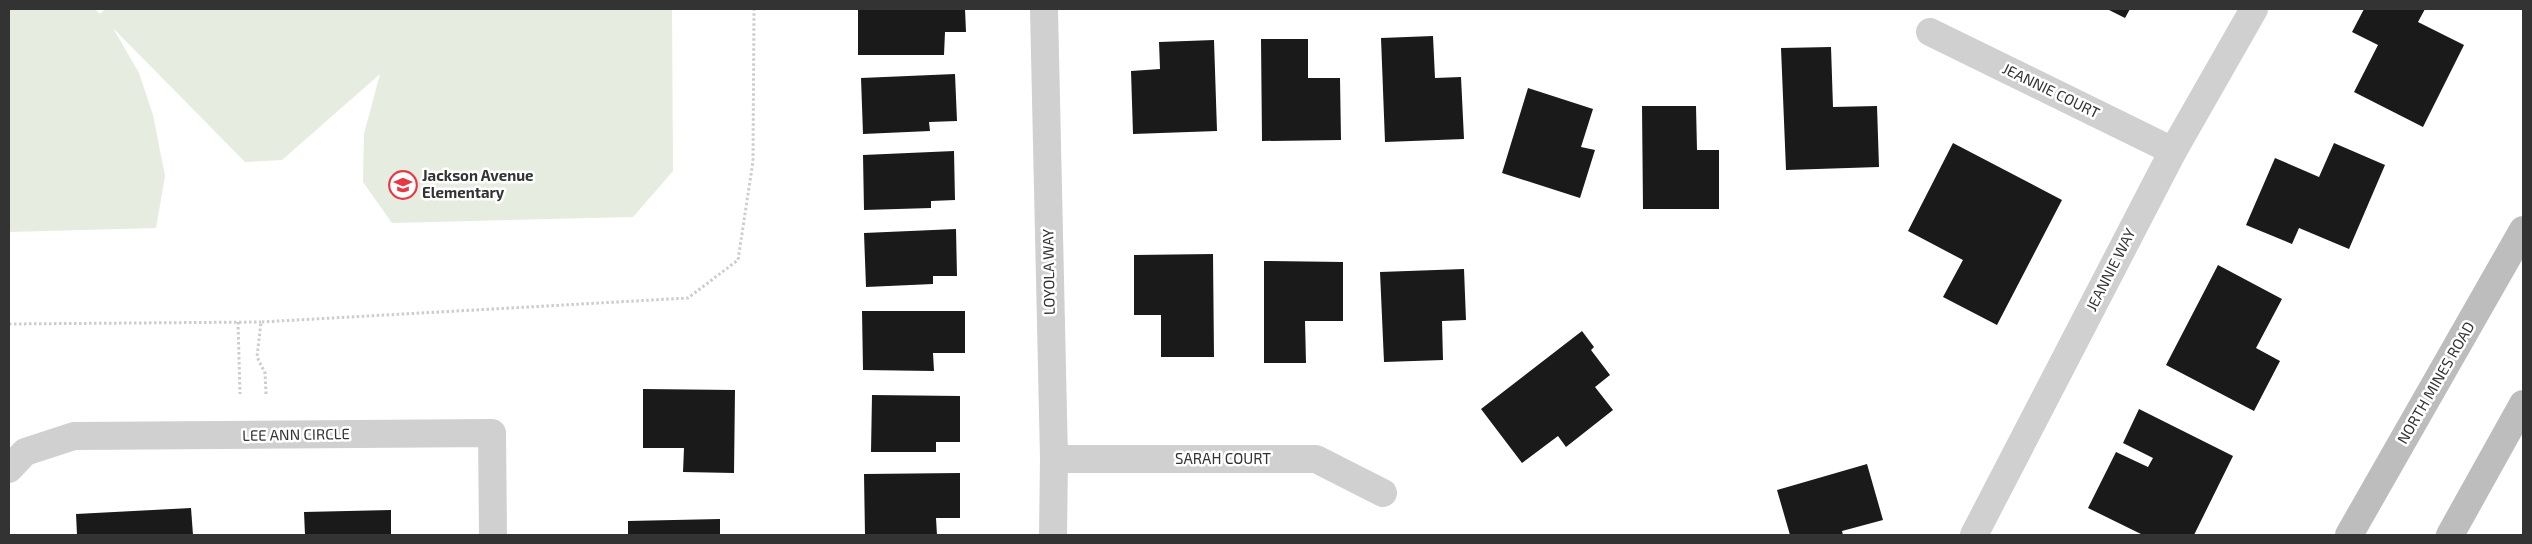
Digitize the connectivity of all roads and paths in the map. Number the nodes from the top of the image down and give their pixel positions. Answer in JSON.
{"nodes":[{"id":1,"x":754,"y":9,"type":"edge"},
{"id":2,"x":1044,"y":9,"type":"edge"},
{"id":3,"x":2254,"y":9,"type":"edge"},
{"id":4,"x":1930,"y":32,"type":"dead end"},
{"id":5,"x":2173,"y":151,"type":"junction"},
{"id":6,"x":2523,"y":230,"type":"edge"},
{"id":7,"x":238,"y":322,"type":"junction"},
{"id":8,"x":260,"y":322,"type":"junction"},
{"id":9,"x":9,"y":324,"type":"edge"},
{"id":10,"x":240,"y":394,"type":"dead end"},
{"id":11,"x":266,"y":394,"type":"dead end"},
{"id":12,"x":2523,"y":404,"type":"edge"},
{"id":13,"x":1054,"y":459,"type":"junction"},
{"id":14,"x":9,"y":469,"type":"edge"},
{"id":15,"x":1383,"y":493,"type":"dead end"},
{"id":16,"x":493,"y":535,"type":"edge"},
{"id":17,"x":1053,"y":535,"type":"edge"},
{"id":18,"x":1974,"y":535,"type":"edge"},
{"id":19,"x":2349,"y":535,"type":"edge"},
{"id":20,"x":2450,"y":535,"type":"edge"}],
"edges":[{"from":1,"to":8,"type":"path"},
{"from":2,"to":13,"type":"street","name":"LOYOLA WAY"},
{"from":3,"to":5,"type":"street","name":"JEANNIE WAY"},
{"from":4,"to":5,"type":"street","name":"JEANNIE COURT"},
{"from":5,"to":18,"type":"street","name":"JEANNIE WAY"},
{"from":6,"to":19,"type":"main road","name":"NORTH MINES ROAD"},
{"from":7,"to":8,"type":"path"},
{"from":7,"to":9,"type":"path"},
{"from":7,"to":10,"type":"path"},
{"from":8,"to":11,"type":"path"},
{"from":12,"to":20,"type":"main road"},
{"from":13,"to":15,"type":"street","name":"SARAH COURT"},
{"from":13,"to":17,"type":"street","name":"LOYOLA WAY"},
{"from":14,"to":16,"type":"street","name":"LEE ANN CIRCLE"}]}
